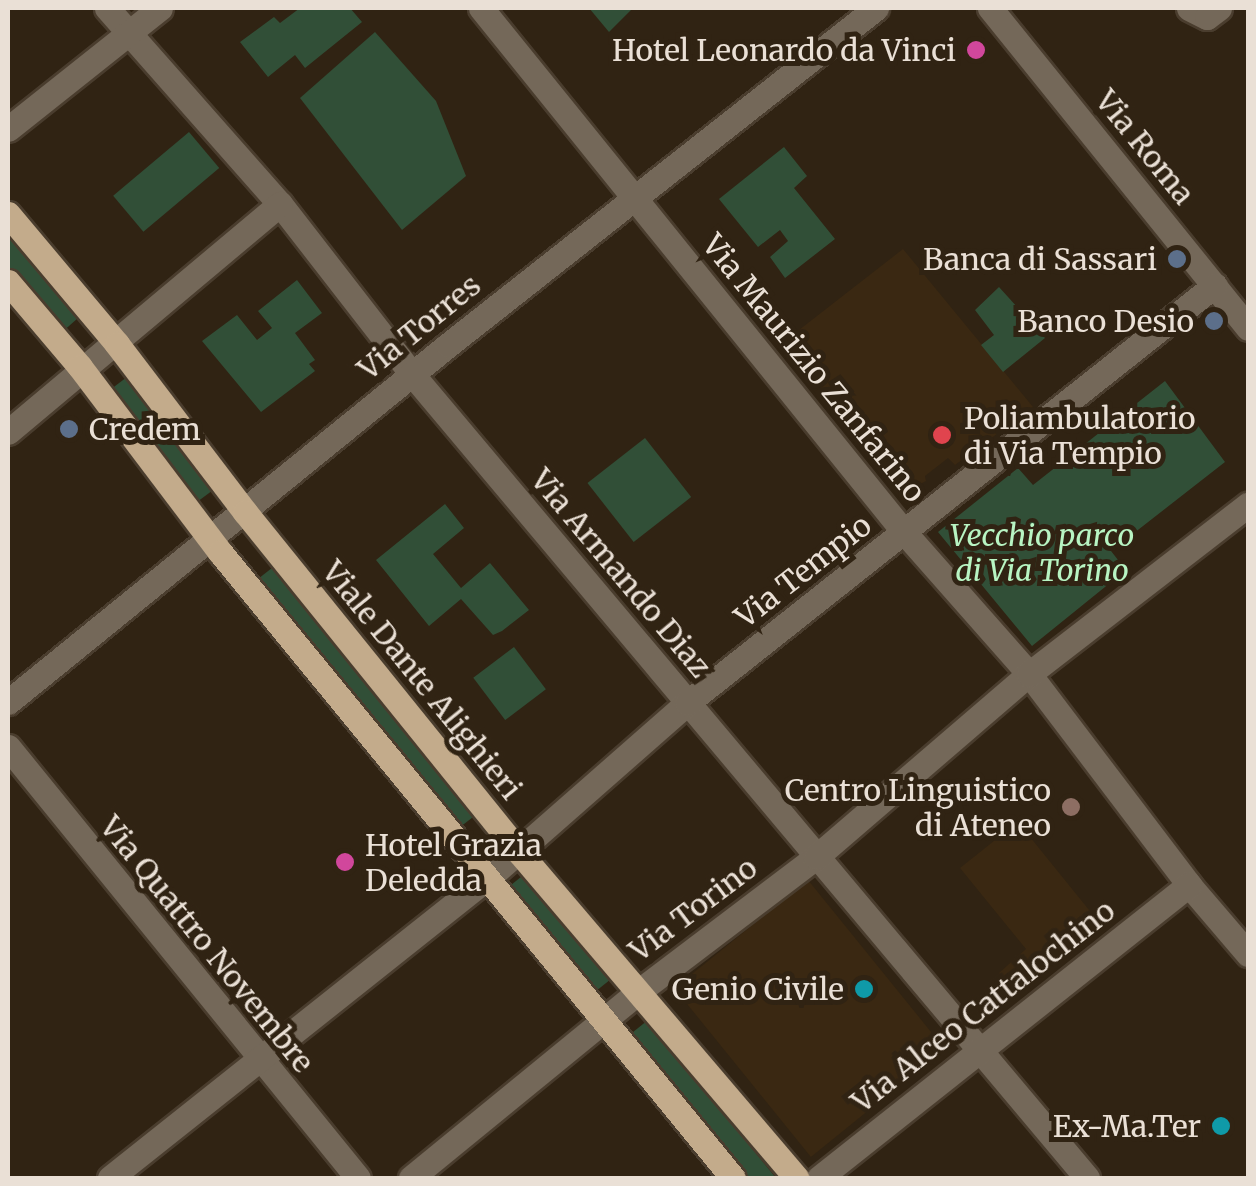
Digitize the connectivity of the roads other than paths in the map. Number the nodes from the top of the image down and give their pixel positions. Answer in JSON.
{"nodes":[{"id":1,"x":108,"y":8,"type":"edge"},
{"id":2,"x":160,"y":8,"type":"edge"},
{"id":3,"x":481,"y":8,"type":"edge"},
{"id":4,"x":876,"y":8,"type":"edge"},
{"id":5,"x":990,"y":8,"type":"edge"},
{"id":6,"x":1188,"y":8,"type":"edge"},
{"id":7,"x":1218,"y":8,"type":"edge"},
{"id":8,"x":128,"y":32,"type":"junction"},
{"id":9,"x":8,"y":129,"type":"edge"},
{"id":10,"x":634,"y":196,"type":"junction"},
{"id":11,"x":280,"y":204,"type":"junction"},
{"id":12,"x":8,"y":214,"type":"edge"},
{"id":13,"x":8,"y":282,"type":"edge"},
{"id":14,"x":1215,"y":285,"type":"junction"},
{"id":15,"x":1248,"y":328,"type":"edge"},
{"id":16,"x":118,"y":344,"type":"junction"},
{"id":17,"x":82,"y":371,"type":"junction"},
{"id":18,"x":412,"y":374,"type":"junction"},
{"id":19,"x":8,"y":432,"type":"edge"},
{"id":20,"x":1248,"y":504,"type":"edge"},
{"id":21,"x":245,"y":512,"type":"junction"},
{"id":22,"x":904,"y":532,"type":"junction"},
{"id":23,"x":210,"y":539,"type":"junction"},
{"id":24,"x":1030,"y":674,"type":"junction"},
{"id":25,"x":8,"y":702,"type":"edge"},
{"id":26,"x":687,"y":703,"type":"junction"},
{"id":27,"x":8,"y":747,"type":"edge"},
{"id":28,"x":519,"y":852,"type":"junction"},
{"id":29,"x":816,"y":857,"type":"junction"},
{"id":30,"x":489,"y":877,"type":"junction"},
{"id":31,"x":1188,"y":885,"type":"junction"},
{"id":32,"x":1248,"y":954,"type":"edge"},
{"id":33,"x":638,"y":992,"type":"junction"},
{"id":34,"x":603,"y":1020,"type":"junction"},
{"id":35,"x":980,"y":1049,"type":"junction"},
{"id":36,"x":260,"y":1062,"type":"junction"},
{"id":37,"x":110,"y":1178,"type":"edge"},
{"id":38,"x":358,"y":1178,"type":"edge"},
{"id":39,"x":411,"y":1178,"type":"edge"},
{"id":40,"x":733,"y":1178,"type":"edge"},
{"id":41,"x":796,"y":1178,"type":"edge"},
{"id":42,"x":819,"y":1178,"type":"edge"},
{"id":43,"x":1087,"y":1178,"type":"edge"}],
"edges":[{"from":1,"to":8,"type":"street","name":"Via Armando Diaz"},
{"from":2,"to":8,"type":"street"},
{"from":3,"to":10,"type":"street","name":"Via Maurizio Zanfarino"},
{"from":4,"to":10,"type":"street","name":"Via Torres"},
{"from":5,"to":14,"type":"street","name":"Via Roma"},
{"from":6,"to":7,"type":"street"},
{"from":8,"to":9,"type":"street"},
{"from":8,"to":11,"type":"street","name":"Via Armando Diaz"},
{"from":10,"to":18,"type":"street","name":"Via Torres"},
{"from":10,"to":22,"type":"street","name":"Via Maurizio Zanfarino"},
{"from":11,"to":16,"type":"street"},
{"from":11,"to":18,"type":"street","name":"Via Armando Diaz"},
{"from":12,"to":16,"type":"main road","name":"Viale Dante Alighieri"},
{"from":13,"to":17,"type":"main road"},
{"from":14,"to":15,"type":"street","name":"Via Roma"},
{"from":14,"to":22,"type":"street","name":"Via Tempio"},
{"from":16,"to":17,"type":"street"},
{"from":16,"to":21,"type":"main road","name":"Viale Dante Alighieri"},
{"from":17,"to":19,"type":"street"},
{"from":17,"to":23,"type":"main road"},
{"from":18,"to":21,"type":"street","name":"Via Torres"},
{"from":18,"to":26,"type":"street","name":"Via Armando Diaz"},
{"from":20,"to":24,"type":"street","name":"Via Torino"},
{"from":21,"to":23,"type":"street","name":"Via Torres"},
{"from":21,"to":28,"type":"main road","name":"Viale Dante Alighieri"},
{"from":22,"to":24,"type":"street","name":"Via Maurizio Zanfarino"},
{"from":22,"to":26,"type":"street","name":"Via Tempio"},
{"from":23,"to":25,"type":"street","name":"Via Torres"},
{"from":23,"to":30,"type":"main road"},
{"from":24,"to":29,"type":"street","name":"Via Torino"},
{"from":24,"to":31,"type":"street","name":"Via Maurizio Zanfarino"},
{"from":26,"to":28,"type":"street","name":"Via Tempio"},
{"from":26,"to":29,"type":"street","name":"Via Armando Diaz"},
{"from":27,"to":36,"type":"street","name":"Via Quattro Novembre"},
{"from":28,"to":30,"type":"street","name":"Via Tempio"},
{"from":28,"to":33,"type":"main road","name":"Viale Dante Alighieri"},
{"from":29,"to":33,"type":"street","name":"Via Torino"},
{"from":29,"to":35,"type":"street","name":"Via Armando Diaz"},
{"from":30,"to":34,"type":"main road"},
{"from":30,"to":36,"type":"street","name":"Via Tempio"},
{"from":31,"to":32,"type":"street","name":"Via Maurizio Zanfarino"},
{"from":31,"to":35,"type":"street","name":"Via Alceo Cattalochino"},
{"from":33,"to":34,"type":"street","name":"Via Torino"},
{"from":33,"to":41,"type":"main road","name":"Viale Dante Alighieri"},
{"from":34,"to":39,"type":"street","name":"Via Torino"},
{"from":34,"to":40,"type":"main road"},
{"from":35,"to":42,"type":"street","name":"Via Alceo Cattalochino"},
{"from":35,"to":43,"type":"street","name":"Via Armando Diaz"},
{"from":36,"to":37,"type":"street","name":"Via Tempio"},
{"from":36,"to":38,"type":"street","name":"Via Quattro Novembre"}]}
